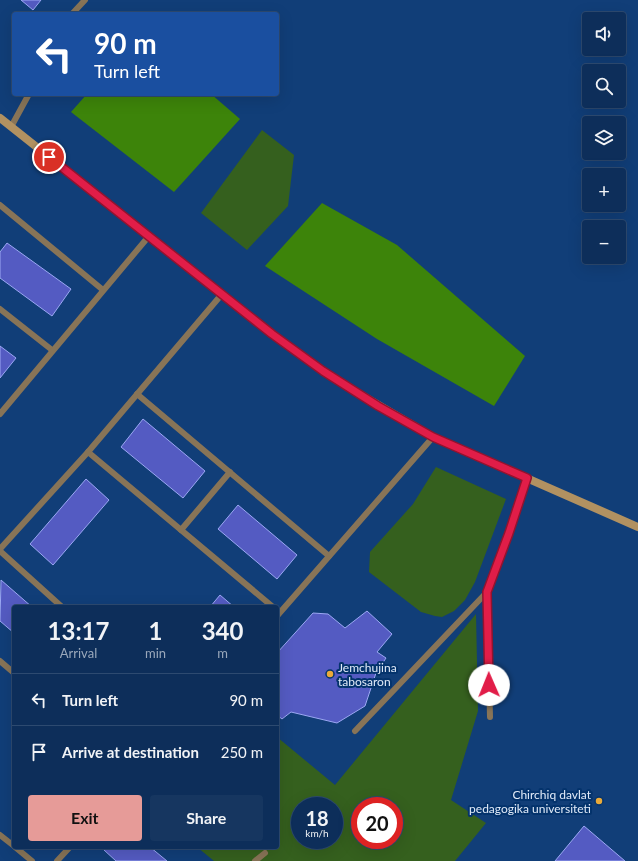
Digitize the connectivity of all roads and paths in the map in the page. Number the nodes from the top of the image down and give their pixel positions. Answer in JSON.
{"nodes":[{"id":1,"x":85,"y":0,"type":"edge"},
{"id":2,"x":74,"y":12,"type":"edge"},
{"id":3,"x":28,"y":96,"type":"edge"},
{"id":4,"x":0,"y":118,"type":"edge"},
{"id":5,"x":12,"y":127,"type":"junction"},
{"id":6,"x":0,"y":205,"type":"edge"},
{"id":7,"x":149,"y":236,"type":"junction"},
{"id":8,"x":103,"y":290,"type":"junction"},
{"id":9,"x":222,"y":294,"type":"junction"},
{"id":10,"x":0,"y":309,"type":"edge"},
{"id":11,"x":52,"y":350,"type":"junction"},
{"id":12,"x":137,"y":394,"type":"junction"},
{"id":13,"x":0,"y":414,"type":"edge"},
{"id":14,"x":433,"y":437,"type":"junction"},
{"id":15,"x":88,"y":452,"type":"junction"},
{"id":16,"x":230,"y":472,"type":"junction"},
{"id":17,"x":527,"y":478,"type":"junction"},
{"id":18,"x":638,"y":527,"type":"edge"},
{"id":19,"x":181,"y":530,"type":"junction"},
{"id":20,"x":0,"y":550,"type":"edge"},
{"id":21,"x":329,"y":556,"type":"junction"},
{"id":22,"x":487,"y":592,"type":"junction"},
{"id":23,"x":60,"y":605,"type":"edge"},
{"id":24,"x":271,"y":605,"type":"edge"},
{"id":25,"x":279,"y":612,"type":"edge"},
{"id":26,"x":0,"y":661,"type":"edge"},
{"id":27,"x":12,"y":671,"type":"edge"},
{"id":28,"x":490,"y":717,"type":"dead end"},
{"id":29,"x":355,"y":731,"type":"dead end"},
{"id":30,"x":0,"y":835,"type":"edge"},
{"id":31,"x":12,"y":845,"type":"edge"},
{"id":32,"x":17,"y":849,"type":"edge"},
{"id":33,"x":68,"y":849,"type":"edge"},
{"id":34,"x":265,"y":853,"type":"dead end"},
{"id":35,"x":32,"y":861,"type":"edge"},
{"id":36,"x":57,"y":861,"type":"edge"},
{"id":37,"x":255,"y":861,"type":"edge"}],
"edges":[{"from":1,"to":2,"type":"lane"},
{"from":3,"to":5,"type":"lane"},
{"from":4,"to":5,"type":"main road"},
{"from":5,"to":7,"type":"main road"},
{"from":6,"to":8,"type":"lane"},
{"from":7,"to":8,"type":"lane"},
{"from":7,"to":9,"type":"main road"},
{"from":8,"to":11,"type":"lane"},
{"from":9,"to":12,"type":"lane"},
{"from":9,"to":14,"type":"main road"},
{"from":10,"to":11,"type":"lane"},
{"from":11,"to":13,"type":"lane"},
{"from":12,"to":15,"type":"lane"},
{"from":12,"to":16,"type":"lane"},
{"from":14,"to":17,"type":"main road"},
{"from":14,"to":21,"type":"lane"},
{"from":15,"to":19,"type":"lane"},
{"from":15,"to":20,"type":"lane"},
{"from":16,"to":19,"type":"lane"},
{"from":16,"to":21,"type":"lane"},
{"from":17,"to":18,"type":"main road"},
{"from":17,"to":22,"type":"lane"},
{"from":19,"to":24,"type":"lane"},
{"from":20,"to":23,"type":"lane"},
{"from":21,"to":25,"type":"lane"},
{"from":22,"to":28,"type":"lane"},
{"from":22,"to":29,"type":"lane"},
{"from":26,"to":27,"type":"lane"},
{"from":30,"to":31,"type":"lane"},
{"from":32,"to":35,"type":"lane"},
{"from":33,"to":36,"type":"lane"},
{"from":34,"to":37,"type":"lane"}]}
